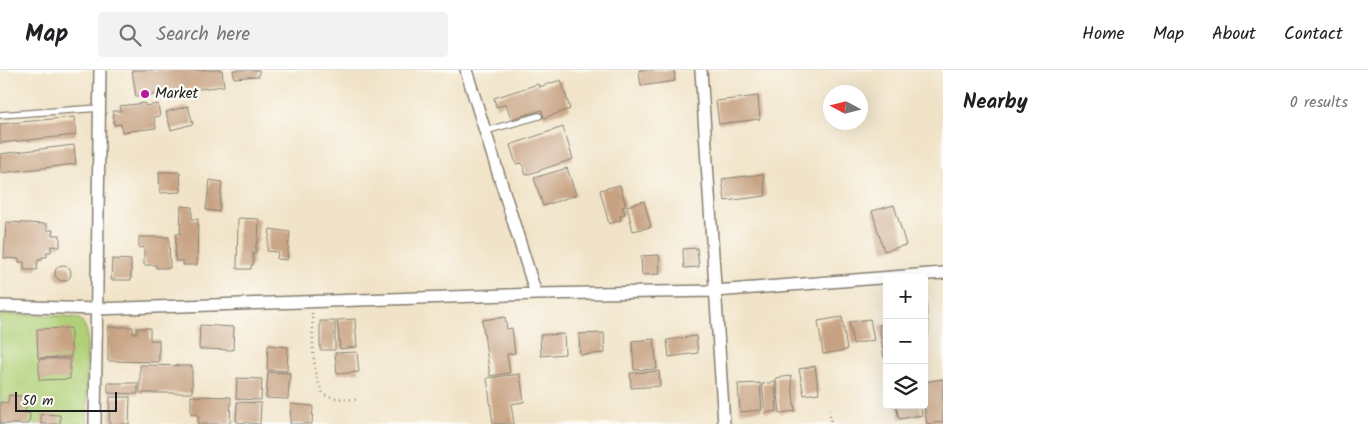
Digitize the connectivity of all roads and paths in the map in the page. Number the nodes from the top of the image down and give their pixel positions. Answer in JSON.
{"nodes":[{"id":1,"x":100,"y":70,"type":"edge"},
{"id":2,"x":466,"y":70,"type":"edge"},
{"id":3,"x":700,"y":70,"type":"edge"},
{"id":4,"x":100,"y":108,"type":"junction"},
{"id":5,"x":0,"y":115,"type":"edge"},
{"id":6,"x":539,"y":116,"type":"dead end"},
{"id":7,"x":485,"y":131,"type":"junction"},
{"id":8,"x":943,"y":273,"type":"edge"},
{"id":9,"x":716,"y":291,"type":"junction"},
{"id":10,"x":536,"y":294,"type":"junction"},
{"id":11,"x":312,"y":301,"type":"junction"},
{"id":12,"x":0,"y":306,"type":"edge"},
{"id":13,"x":96,"y":309,"type":"junction"},
{"id":14,"x":358,"y":400,"type":"dead end"},
{"id":15,"x":829,"y":410,"type":"dead end"},
{"id":16,"x":94,"y":424,"type":"edge"},
{"id":17,"x":724,"y":424,"type":"edge"},
{"id":18,"x":831,"y":424,"type":"edge"}],
"edges":[{"from":1,"to":4,"type":"street"},
{"from":2,"to":7,"type":"street"},
{"from":3,"to":9,"type":"street"},
{"from":4,"to":5,"type":"lane"},
{"from":4,"to":13,"type":"street"},
{"from":6,"to":7,"type":"lane"},
{"from":7,"to":10,"type":"street"},
{"from":8,"to":9,"type":"street"},
{"from":9,"to":10,"type":"street"},
{"from":9,"to":17,"type":"street"},
{"from":10,"to":11,"type":"street"},
{"from":11,"to":13,"type":"street"},
{"from":11,"to":14,"type":"path"},
{"from":12,"to":13,"type":"street"},
{"from":13,"to":16,"type":"street"},
{"from":15,"to":18,"type":"path"}]}
